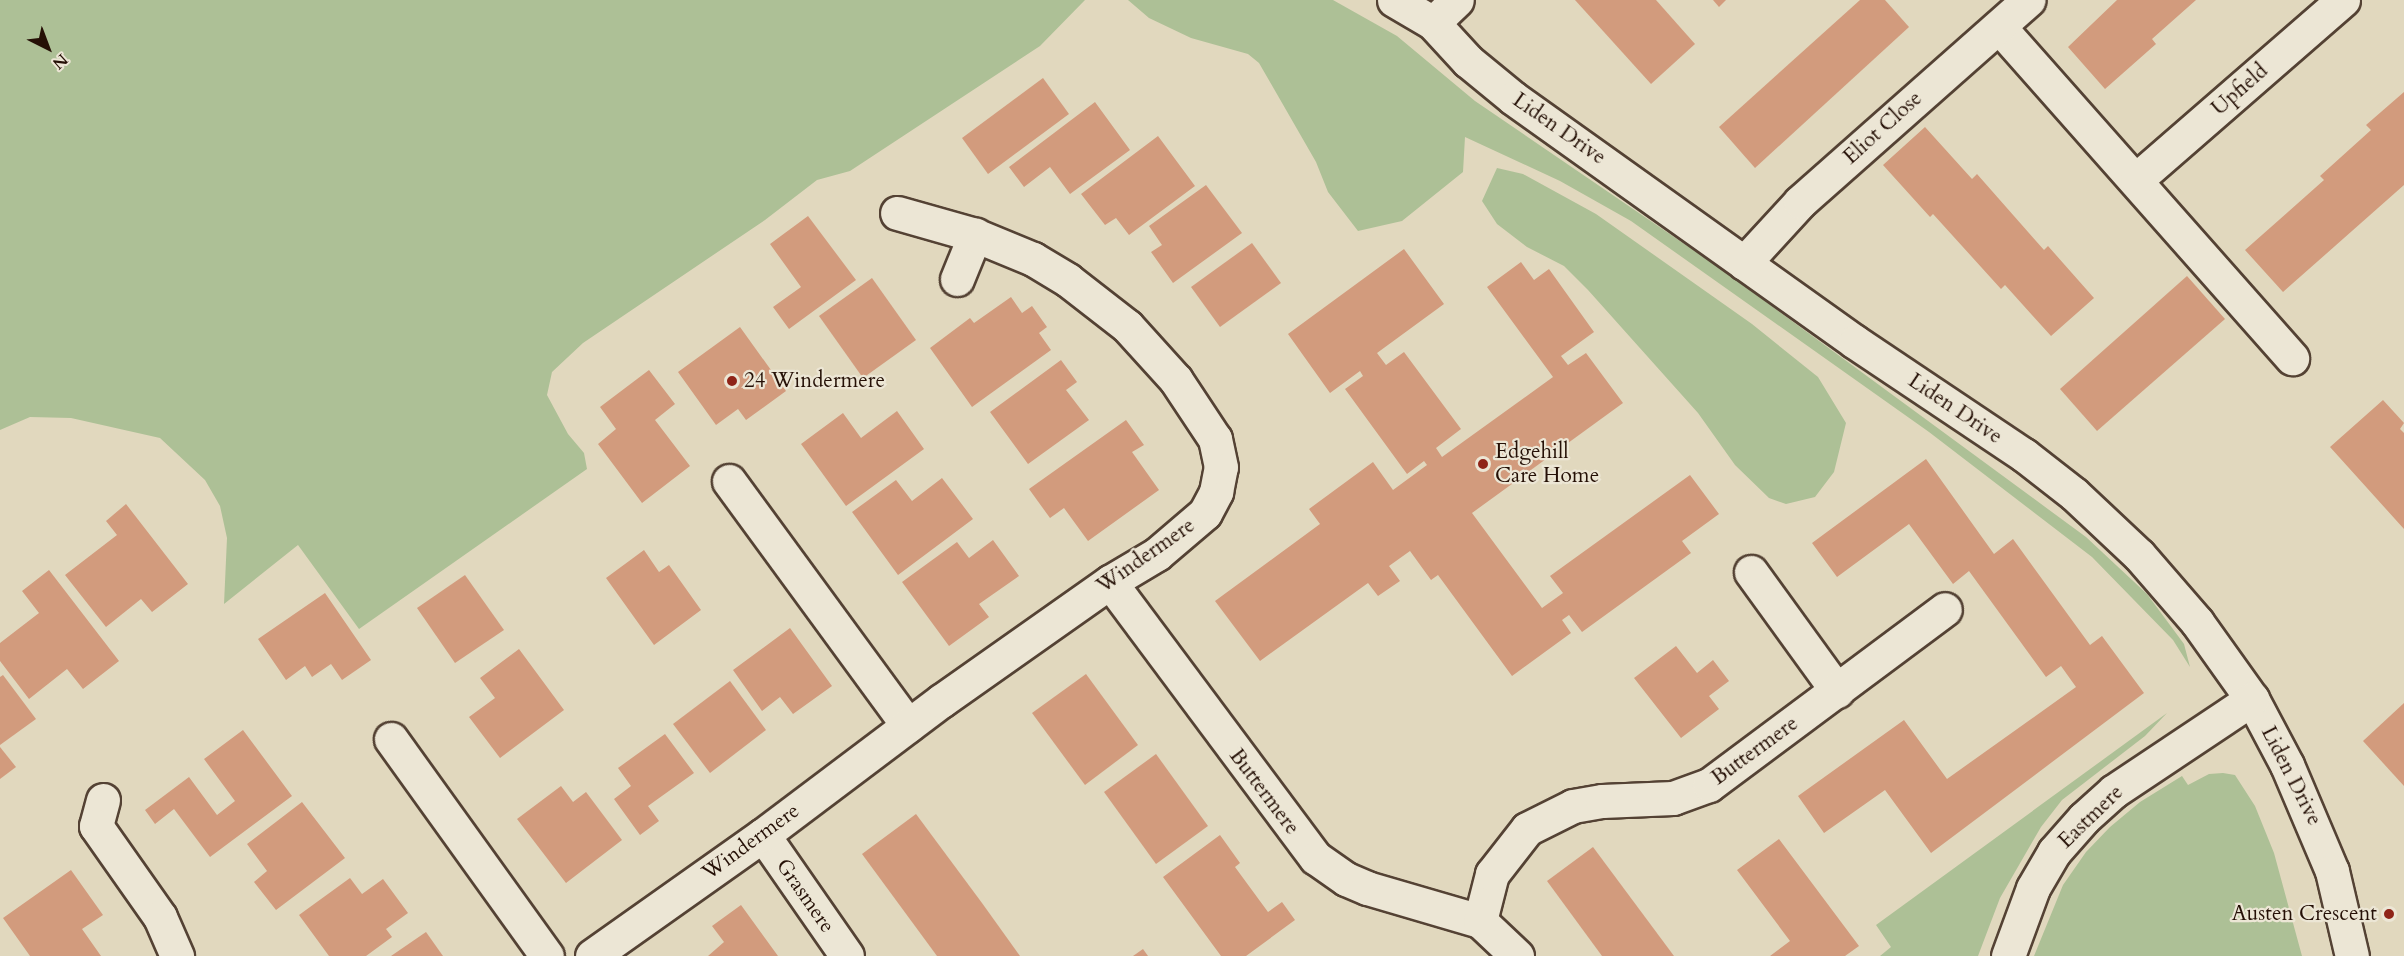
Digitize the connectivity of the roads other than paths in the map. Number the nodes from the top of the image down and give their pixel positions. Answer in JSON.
{"nodes":[{"id":1,"x":1394,"y":0,"type":"edge"},
{"id":2,"x":1457,"y":0,"type":"edge"},
{"id":3,"x":2028,"y":0,"type":"edge"},
{"id":4,"x":2343,"y":0,"type":"edge"},
{"id":5,"x":1433,"y":23,"type":"junction"},
{"id":6,"x":2000,"y":28,"type":"junction"},
{"id":7,"x":2137,"y":179,"type":"junction"},
{"id":8,"x":897,"y":213,"type":"dead end"},
{"id":9,"x":975,"y":235,"type":"junction"},
{"id":10,"x":1744,"y":263,"type":"junction"},
{"id":11,"x":957,"y":279,"type":"dead end"},
{"id":12,"x":2292,"y":358,"type":"dead end"},
{"id":13,"x":729,"y":481,"type":"dead end"},
{"id":14,"x":1751,"y":572,"type":"dead end"},
{"id":15,"x":1110,"y":582,"type":"junction"},
{"id":16,"x":1945,"y":609,"type":"dead end"},
{"id":17,"x":1837,"y":691,"type":"junction"},
{"id":18,"x":2252,"y":699,"type":"junction"},
{"id":19,"x":908,"y":726,"type":"junction"},
{"id":20,"x":391,"y":739,"type":"dead end"},
{"id":21,"x":103,"y":801,"type":"dead end"},
{"id":22,"x":763,"y":835,"type":"junction"},
{"id":23,"x":1480,"y":921,"type":"junction"},
{"id":24,"x":177,"y":956,"type":"edge"},
{"id":25,"x":547,"y":956,"type":"edge"},
{"id":26,"x":592,"y":956,"type":"edge"},
{"id":27,"x":848,"y":956,"type":"edge"},
{"id":28,"x":1517,"y":956,"type":"edge"},
{"id":29,"x":2008,"y":956,"type":"edge"},
{"id":30,"x":2352,"y":956,"type":"edge"}],
"edges":[{"from":1,"to":5,"type":"street","name":"Liden Drive"},
{"from":2,"to":5,"type":"street"},
{"from":3,"to":6,"type":"street","name":"Eliot Close"},
{"from":4,"to":7,"type":"street","name":"Upfield"},
{"from":5,"to":10,"type":"street","name":"Liden Drive"},
{"from":6,"to":7,"type":"street"},
{"from":6,"to":10,"type":"street","name":"Eliot Close"},
{"from":7,"to":12,"type":"street"},
{"from":8,"to":9,"type":"street","name":"Windermere"},
{"from":9,"to":11,"type":"street"},
{"from":9,"to":15,"type":"street","name":"Windermere"},
{"from":10,"to":18,"type":"street","name":"Liden Drive"},
{"from":13,"to":19,"type":"street"},
{"from":14,"to":17,"type":"street"},
{"from":15,"to":19,"type":"street","name":"Windermere"},
{"from":15,"to":23,"type":"street","name":"Buttermere"},
{"from":16,"to":17,"type":"street","name":"Buttermere"},
{"from":17,"to":23,"type":"street","name":"Buttermere"},
{"from":18,"to":29,"type":"street","name":"Eastmere"},
{"from":18,"to":30,"type":"street","name":"Liden Drive"},
{"from":19,"to":22,"type":"street","name":"Windermere"},
{"from":20,"to":25,"type":"street"},
{"from":21,"to":24,"type":"street"},
{"from":22,"to":26,"type":"street","name":"Windermere"},
{"from":22,"to":27,"type":"street","name":"Grasmere"},
{"from":23,"to":28,"type":"street","name":"Buttermere"}]}
